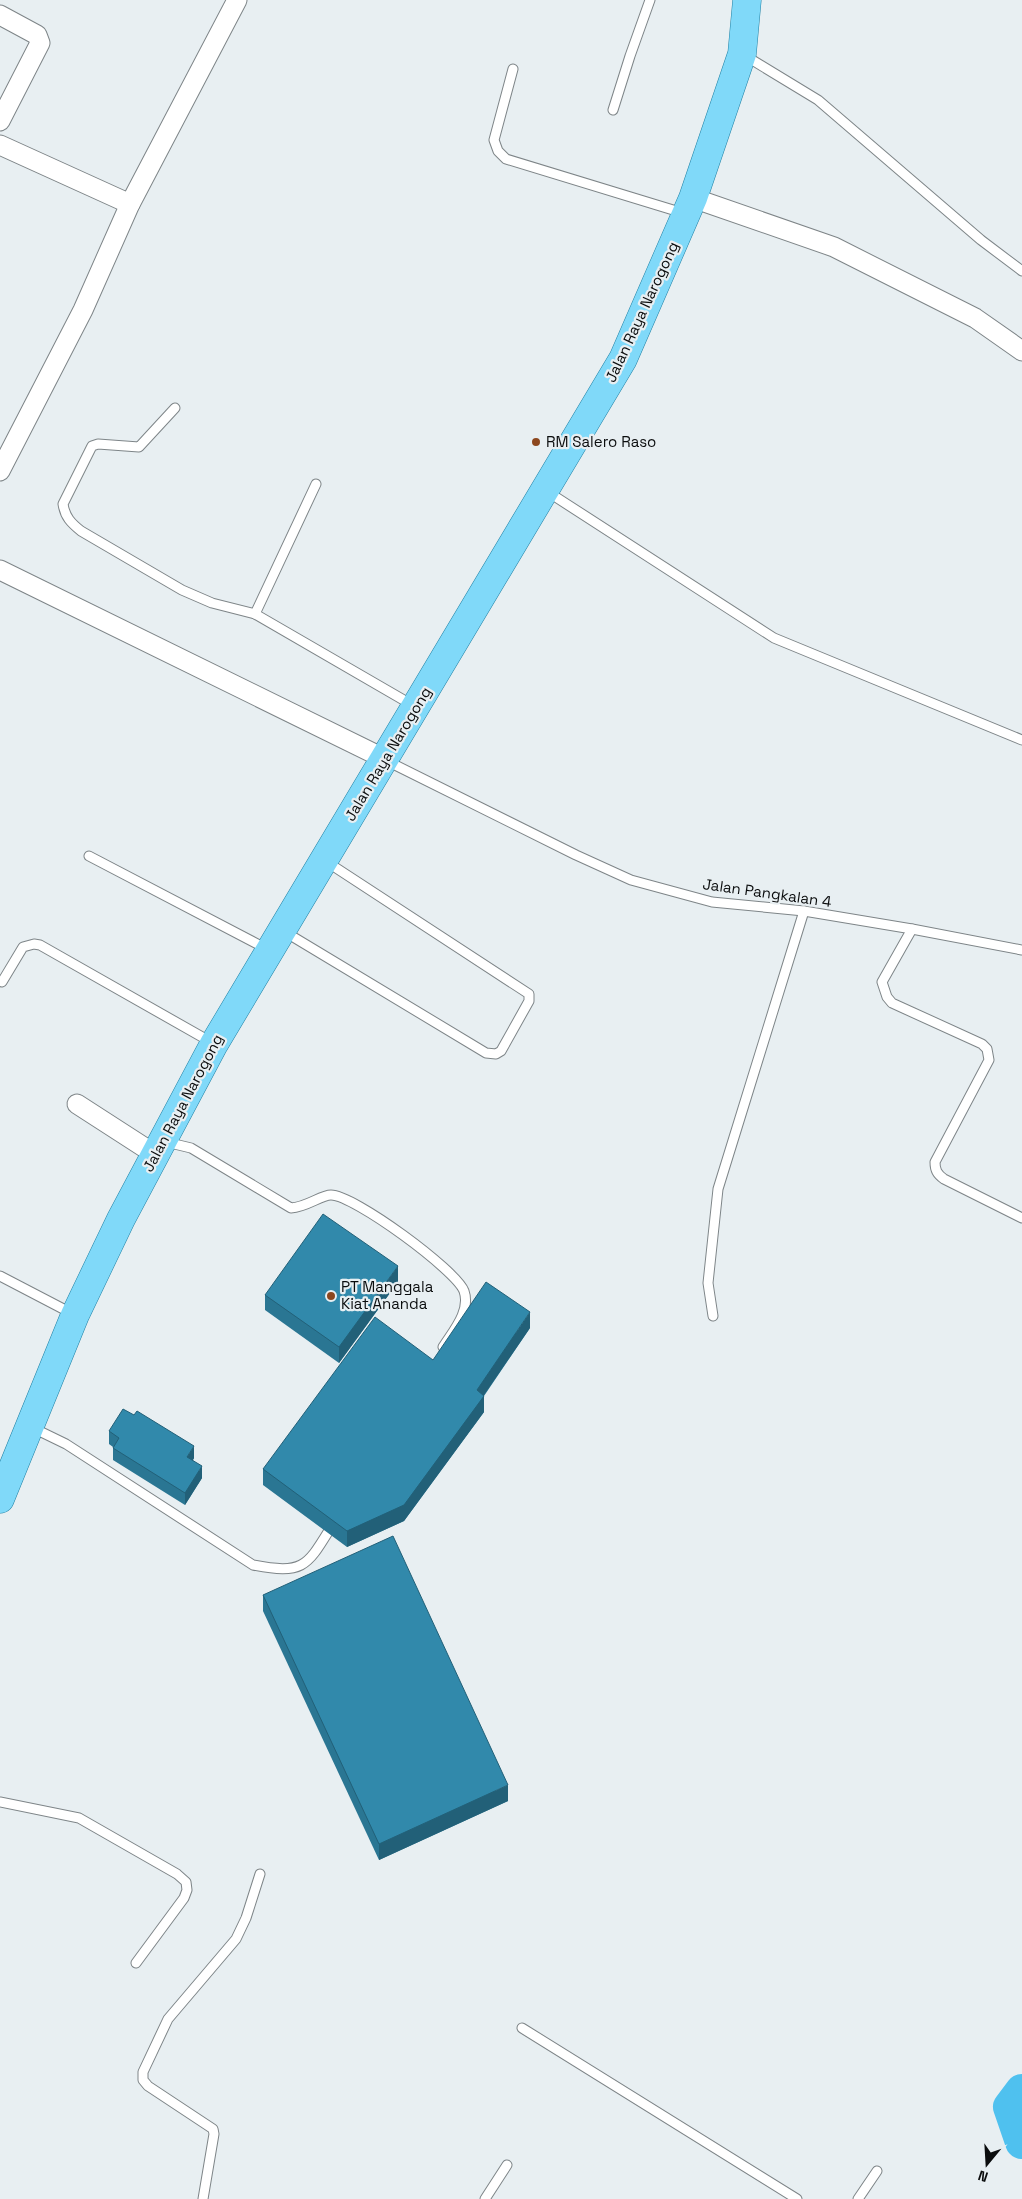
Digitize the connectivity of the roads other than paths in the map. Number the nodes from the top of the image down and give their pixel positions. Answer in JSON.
{"nodes":[{"id":1,"x":237,"y":0,"type":"edge"},
{"id":2,"x":650,"y":0,"type":"edge"},
{"id":3,"x":747,"y":0,"type":"edge"},
{"id":4,"x":0,"y":15,"type":"edge"},
{"id":5,"x":742,"y":54,"type":"junction"},
{"id":6,"x":513,"y":69,"type":"dead end"},
{"id":7,"x":613,"y":110,"type":"dead end"},
{"id":8,"x":0,"y":121,"type":"edge"},
{"id":9,"x":0,"y":145,"type":"edge"},
{"id":10,"x":130,"y":204,"type":"junction"},
{"id":11,"x":690,"y":206,"type":"junction"},
{"id":12,"x":1022,"y":271,"type":"edge"},
{"id":13,"x":1022,"y":351,"type":"edge"},
{"id":14,"x":175,"y":408,"type":"dead end"},
{"id":15,"x":0,"y":471,"type":"edge"},
{"id":16,"x":316,"y":484,"type":"dead end"},
{"id":17,"x":545,"y":491,"type":"junction"},
{"id":18,"x":0,"y":570,"type":"edge"},
{"id":19,"x":255,"y":614,"type":"junction"},
{"id":20,"x":416,"y":708,"type":"junction"},
{"id":21,"x":1022,"y":740,"type":"edge"},
{"id":22,"x":385,"y":760,"type":"junction"},
{"id":23,"x":89,"y":856,"type":"dead end"},
{"id":24,"x":324,"y":860,"type":"junction"},
{"id":25,"x":804,"y":912,"type":"junction"},
{"id":26,"x":912,"y":929,"type":"junction"},
{"id":27,"x":276,"y":941,"type":"junction"},
{"id":28,"x":1022,"y":950,"type":"edge"},
{"id":29,"x":2,"y":982,"type":"dead end"},
{"id":30,"x":214,"y":1044,"type":"junction"},
{"id":31,"x":77,"y":1104,"type":"dead end"},
{"id":32,"x":160,"y":1148,"type":"junction"},
{"id":33,"x":1022,"y":1218,"type":"edge"},
{"id":34,"x":0,"y":1276,"type":"edge"},
{"id":35,"x":75,"y":1316,"type":"junction"},
{"id":36,"x":713,"y":1316,"type":"dead end"},
{"id":37,"x":440,"y":1351,"type":"edge"},
{"id":38,"x":29,"y":1425,"type":"junction"},
{"id":39,"x":0,"y":1499,"type":"edge"},
{"id":40,"x":338,"y":1516,"type":"edge"},
{"id":41,"x":0,"y":1802,"type":"edge"},
{"id":42,"x":260,"y":1874,"type":"dead end"},
{"id":43,"x":136,"y":1963,"type":"dead end"},
{"id":44,"x":522,"y":2028,"type":"dead end"},
{"id":45,"x":507,"y":2165,"type":"dead end"},
{"id":46,"x":877,"y":2171,"type":"dead end"},
{"id":47,"x":203,"y":2199,"type":"edge"},
{"id":48,"x":485,"y":2199,"type":"edge"},
{"id":49,"x":796,"y":2199,"type":"edge"},
{"id":50,"x":858,"y":2199,"type":"edge"}],
"edges":[{"from":1,"to":10,"type":"street"},
{"from":2,"to":7,"type":"lane"},
{"from":3,"to":5,"type":"main road","name":"Jalan Raya Narogong"},
{"from":4,"to":8,"type":"street"},
{"from":5,"to":11,"type":"main road","name":"Jalan Raya Narogong"},
{"from":5,"to":12,"type":"lane"},
{"from":6,"to":11,"type":"lane"},
{"from":9,"to":10,"type":"street"},
{"from":10,"to":15,"type":"street"},
{"from":11,"to":13,"type":"street"},
{"from":11,"to":17,"type":"main road","name":"Jalan Raya Narogong"},
{"from":14,"to":19,"type":"lane"},
{"from":16,"to":19,"type":"lane"},
{"from":17,"to":20,"type":"main road","name":"Jalan Raya Narogong"},
{"from":17,"to":21,"type":"lane"},
{"from":18,"to":22,"type":"street"},
{"from":19,"to":20,"type":"lane"},
{"from":20,"to":22,"type":"main road","name":"Jalan Raya Narogong"},
{"from":22,"to":24,"type":"main road","name":"Jalan Raya Narogong"},
{"from":22,"to":25,"type":"lane","name":"Jalan Pangkalan 4"},
{"from":23,"to":27,"type":"lane"},
{"from":24,"to":27,"type":"main road","name":"Jalan Raya Narogong"},
{"from":24,"to":27,"type":"lane"},
{"from":25,"to":26,"type":"lane","name":"Jalan Pangkalan 4"},
{"from":25,"to":36,"type":"lane"},
{"from":26,"to":28,"type":"lane","name":"Jalan Pangkalan 4"},
{"from":26,"to":33,"type":"lane"},
{"from":27,"to":30,"type":"main road","name":"Jalan Raya Narogong"},
{"from":29,"to":30,"type":"lane"},
{"from":30,"to":32,"type":"main road","name":"Jalan Raya Narogong"},
{"from":31,"to":32,"type":"street"},
{"from":32,"to":35,"type":"main road","name":"Jalan Raya Narogong"},
{"from":32,"to":37,"type":"lane"},
{"from":34,"to":35,"type":"lane"},
{"from":35,"to":38,"type":"main road","name":"Jalan Raya Narogong"},
{"from":38,"to":39,"type":"main road","name":"Jalan Raya Narogong"},
{"from":38,"to":40,"type":"lane"},
{"from":41,"to":43,"type":"lane"},
{"from":42,"to":47,"type":"lane"},
{"from":44,"to":49,"type":"lane"},
{"from":45,"to":48,"type":"lane"},
{"from":46,"to":50,"type":"lane"}]}
